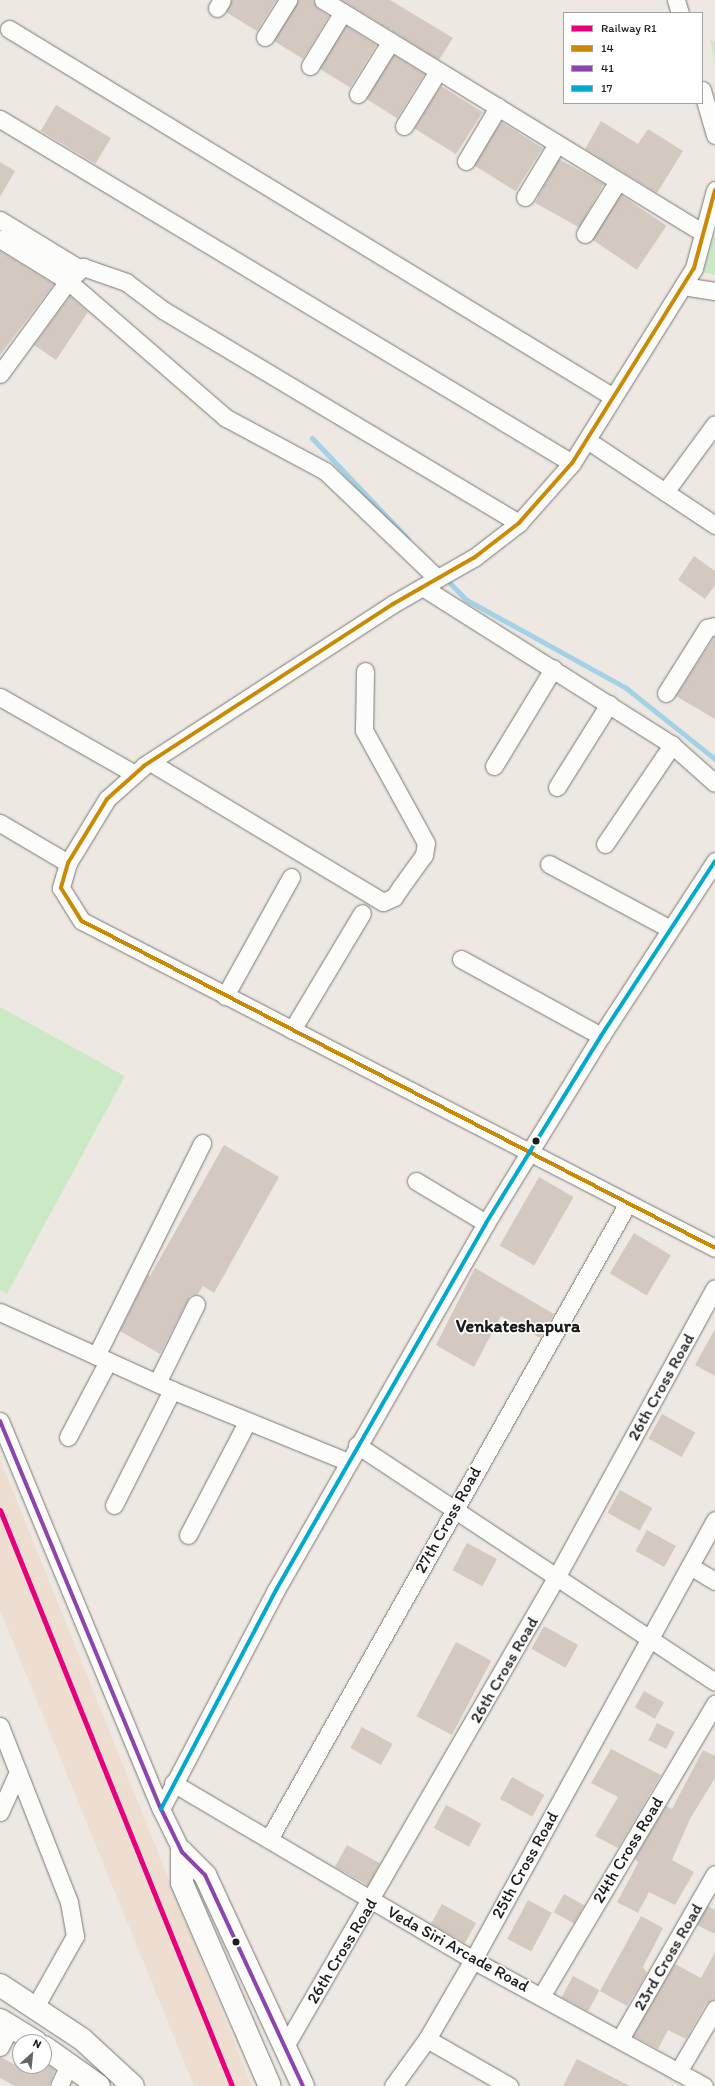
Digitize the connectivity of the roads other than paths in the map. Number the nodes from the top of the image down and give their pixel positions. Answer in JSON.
{"nodes":[{"id":1,"x":288,"y":0,"type":"edge"},
{"id":2,"x":323,"y":0,"type":"edge"},
{"id":3,"x":676,"y":0,"type":"edge"},
{"id":4,"x":343,"y":12,"type":"junction"},
{"id":5,"x":680,"y":12,"type":"edge"},
{"id":6,"x":9,"y":29,"type":"dead end"},
{"id":7,"x":265,"y":37,"type":"dead end"},
{"id":8,"x":391,"y":42,"type":"junction"},
{"id":9,"x":310,"y":66,"type":"dead end"},
{"id":10,"x":438,"y":71,"type":"junction"},
{"id":11,"x":703,"y":93,"type":"edge"},
{"id":12,"x":358,"y":94,"type":"dead end"},
{"id":13,"x":498,"y":108,"type":"junction"},
{"id":14,"x":0,"y":119,"type":"edge"},
{"id":15,"x":404,"y":126,"type":"dead end"},
{"id":16,"x":715,"y":135,"type":"edge"},
{"id":17,"x":557,"y":144,"type":"junction"},
{"id":18,"x":466,"y":161,"type":"dead end"},
{"id":19,"x":618,"y":181,"type":"junction"},
{"id":20,"x":715,"y":190,"type":"edge"},
{"id":21,"x":525,"y":197,"type":"dead end"},
{"id":22,"x":0,"y":220,"type":"edge"},
{"id":23,"x":703,"y":233,"type":"junction"},
{"id":24,"x":585,"y":234,"type":"dead end"},
{"id":25,"x":0,"y":239,"type":"edge"},
{"id":26,"x":80,"y":269,"type":"junction"},
{"id":27,"x":68,"y":281,"type":"junction"},
{"id":28,"x":683,"y":286,"type":"junction"},
{"id":29,"x":715,"y":291,"type":"edge"},
{"id":30,"x":0,"y":374,"type":"edge"},
{"id":31,"x":613,"y":397,"type":"junction"},
{"id":32,"x":715,"y":424,"type":"edge"},
{"id":33,"x":587,"y":440,"type":"junction"},
{"id":34,"x":572,"y":463,"type":"junction"},
{"id":35,"x":665,"y":492,"type":"junction"},
{"id":36,"x":519,"y":523,"type":"junction"},
{"id":37,"x":715,"y":526,"type":"edge"},
{"id":38,"x":437,"y":579,"type":"junction"},
{"id":39,"x":715,"y":626,"type":"edge"},
{"id":40,"x":553,"y":669,"type":"junction"},
{"id":41,"x":365,"y":671,"type":"dead end"},
{"id":42,"x":666,"y":693,"type":"dead end"},
{"id":43,"x":0,"y":697,"type":"edge"},
{"id":44,"x":609,"y":704,"type":"junction"},
{"id":45,"x":672,"y":745,"type":"junction"},
{"id":46,"x":150,"y":762,"type":"junction"},
{"id":47,"x":494,"y":766,"type":"dead end"},
{"id":48,"x":136,"y":774,"type":"junction"},
{"id":49,"x":715,"y":783,"type":"edge"},
{"id":50,"x":557,"y":787,"type":"dead end"},
{"id":51,"x":0,"y":823,"type":"edge"},
{"id":52,"x":605,"y":844,"type":"dead end"},
{"id":53,"x":715,"y":861,"type":"edge"},
{"id":54,"x":68,"y":863,"type":"junction"},
{"id":55,"x":549,"y":864,"type":"dead end"},
{"id":56,"x":291,"y":877,"type":"dead end"},
{"id":57,"x":362,"y":913,"type":"dead end"},
{"id":58,"x":670,"y":929,"type":"junction"},
{"id":59,"x":462,"y":959,"type":"dead end"},
{"id":60,"x":225,"y":996,"type":"junction"},
{"id":61,"x":292,"y":1030,"type":"junction"},
{"id":62,"x":601,"y":1036,"type":"junction"},
{"id":63,"x":202,"y":1143,"type":"dead end"},
{"id":64,"x":529,"y":1151,"type":"junction"},
{"id":65,"x":416,"y":1181,"type":"dead end"},
{"id":66,"x":628,"y":1203,"type":"junction"},
{"id":67,"x":486,"y":1223,"type":"junction"},
{"id":68,"x":714,"y":1247,"type":"edge"},
{"id":69,"x":715,"y":1288,"type":"edge"},
{"id":70,"x":196,"y":1304,"type":"dead end"},
{"id":71,"x":0,"y":1312,"type":"edge"},
{"id":72,"x":102,"y":1358,"type":"junction"},
{"id":73,"x":164,"y":1386,"type":"junction"},
{"id":74,"x":0,"y":1421,"type":"edge"},
{"id":75,"x":247,"y":1422,"type":"junction"},
{"id":76,"x":68,"y":1438,"type":"dead end"},
{"id":77,"x":357,"y":1445,"type":"junction"},
{"id":78,"x":348,"y":1462,"type":"junction"},
{"id":79,"x":114,"y":1505,"type":"dead end"},
{"id":80,"x":454,"y":1509,"type":"junction"},
{"id":81,"x":715,"y":1520,"type":"edge"},
{"id":82,"x":188,"y":1535,"type":"dead end"},
{"id":83,"x":690,"y":1566,"type":"junction"},
{"id":84,"x":557,"y":1576,"type":"junction"},
{"id":85,"x":715,"y":1581,"type":"edge"},
{"id":86,"x":650,"y":1639,"type":"junction"},
{"id":87,"x":715,"y":1682,"type":"edge"},
{"id":88,"x":715,"y":1704,"type":"edge"},
{"id":89,"x":0,"y":1726,"type":"edge"},
{"id":90,"x":18,"y":1772,"type":"junction"},
{"id":91,"x":173,"y":1783,"type":"junction"},
{"id":92,"x":161,"y":1809,"type":"junction"},
{"id":93,"x":0,"y":1812,"type":"edge"},
{"id":94,"x":269,"y":1839,"type":"junction"},
{"id":95,"x":182,"y":1852,"type":"junction"},
{"id":96,"x":715,"y":1874,"type":"edge"},
{"id":97,"x":372,"y":1900,"type":"junction"},
{"id":98,"x":473,"y":1960,"type":"junction"},
{"id":99,"x":0,"y":1985,"type":"edge"},
{"id":100,"x":542,"y":1995,"type":"junction"},
{"id":101,"x":36,"y":2007,"type":"junction"},
{"id":102,"x":715,"y":2008,"type":"edge"},
{"id":103,"x":5,"y":2023,"type":"edge"},
{"id":104,"x":23,"y":2034,"type":"edge"},
{"id":105,"x":427,"y":2039,"type":"junction"},
{"id":106,"x":620,"y":2039,"type":"junction"},
{"id":107,"x":0,"y":2046,"type":"edge"},
{"id":108,"x":284,"y":2048,"type":"junction"},
{"id":109,"x":52,"y":2052,"type":"edge"},
{"id":110,"x":70,"y":2062,"type":"junction"},
{"id":111,"x":678,"y":2072,"type":"junction"},
{"id":112,"x":506,"y":2085,"type":"edge"},
{"id":113,"x":59,"y":2086,"type":"edge"},
{"id":114,"x":99,"y":2086,"type":"edge"},
{"id":115,"x":133,"y":2086,"type":"edge"},
{"id":116,"x":270,"y":2086,"type":"edge"},
{"id":117,"x":303,"y":2086,"type":"edge"},
{"id":118,"x":393,"y":2086,"type":"edge"},
{"id":119,"x":704,"y":2086,"type":"edge"}],
"edges":[{"from":1,"to":7,"type":"street"},
{"from":2,"to":4,"type":"street"},
{"from":3,"to":5,"type":"street"},
{"from":4,"to":8,"type":"street"},
{"from":4,"to":9,"type":"street"},
{"from":6,"to":31,"type":"street"},
{"from":8,"to":10,"type":"street"},
{"from":8,"to":12,"type":"street"},
{"from":10,"to":13,"type":"street"},
{"from":10,"to":15,"type":"street"},
{"from":11,"to":16,"type":"street"},
{"from":13,"to":17,"type":"street"},
{"from":13,"to":18,"type":"street"},
{"from":14,"to":34,"type":"street"},
{"from":17,"to":19,"type":"street"},
{"from":17,"to":21,"type":"street"},
{"from":19,"to":23,"type":"street"},
{"from":19,"to":24,"type":"street"},
{"from":20,"to":23,"type":"street"},
{"from":22,"to":26,"type":"street"},
{"from":23,"to":28,"type":"street"},
{"from":25,"to":27,"type":"street"},
{"from":26,"to":27,"type":"street"},
{"from":26,"to":36,"type":"street"},
{"from":27,"to":30,"type":"street"},
{"from":27,"to":38,"type":"street"},
{"from":28,"to":29,"type":"street"},
{"from":28,"to":31,"type":"street"},
{"from":31,"to":33,"type":"street"},
{"from":32,"to":35,"type":"street"},
{"from":33,"to":34,"type":"street"},
{"from":33,"to":35,"type":"street"},
{"from":34,"to":36,"type":"street"},
{"from":35,"to":37,"type":"street"},
{"from":36,"to":38,"type":"street"},
{"from":38,"to":40,"type":"street"},
{"from":38,"to":46,"type":"street"},
{"from":39,"to":42,"type":"street"},
{"from":40,"to":44,"type":"street"},
{"from":40,"to":47,"type":"street"},
{"from":41,"to":46,"type":"street"},
{"from":43,"to":48,"type":"street"},
{"from":44,"to":45,"type":"street"},
{"from":44,"to":50,"type":"street"},
{"from":45,"to":49,"type":"street"},
{"from":45,"to":52,"type":"street"},
{"from":46,"to":48,"type":"street"},
{"from":48,"to":54,"type":"street"},
{"from":51,"to":54,"type":"street"},
{"from":53,"to":58,"type":"street"},
{"from":54,"to":60,"type":"street"},
{"from":55,"to":58,"type":"street"},
{"from":56,"to":60,"type":"street"},
{"from":57,"to":61,"type":"street"},
{"from":58,"to":62,"type":"street"},
{"from":59,"to":62,"type":"street"},
{"from":60,"to":61,"type":"street"},
{"from":61,"to":64,"type":"street"},
{"from":62,"to":64,"type":"street"},
{"from":63,"to":72,"type":"street"},
{"from":64,"to":66,"type":"street"},
{"from":64,"to":67,"type":"street"},
{"from":65,"to":67,"type":"street"},
{"from":66,"to":68,"type":"street"},
{"from":66,"to":80,"type":"street","name":"27th Cross Road"},
{"from":67,"to":77,"type":"street"},
{"from":69,"to":84,"type":"street","name":"26th Cross Road"},
{"from":70,"to":73,"type":"street"},
{"from":71,"to":72,"type":"street"},
{"from":72,"to":73,"type":"street"},
{"from":72,"to":76,"type":"street"},
{"from":73,"to":75,"type":"street"},
{"from":73,"to":79,"type":"street"},
{"from":74,"to":92,"type":"street"},
{"from":75,"to":78,"type":"street"},
{"from":75,"to":82,"type":"street"},
{"from":77,"to":78,"type":"street"},
{"from":77,"to":80,"type":"street"},
{"from":78,"to":91,"type":"street"},
{"from":80,"to":84,"type":"street"},
{"from":80,"to":94,"type":"street","name":"27th Cross Road"},
{"from":81,"to":83,"type":"street","name":"25th Cross Road"},
{"from":83,"to":85,"type":"street"},
{"from":83,"to":86,"type":"street","name":"25th Cross Road"},
{"from":84,"to":86,"type":"street"},
{"from":84,"to":97,"type":"street","name":"26th Cross Road"},
{"from":86,"to":87,"type":"street"},
{"from":86,"to":98,"type":"street","name":"25th Cross Road"},
{"from":88,"to":100,"type":"street","name":"24th Cross Road"},
{"from":89,"to":90,"type":"street"},
{"from":90,"to":93,"type":"street"},
{"from":90,"to":101,"type":"street"},
{"from":91,"to":92,"type":"street"},
{"from":91,"to":94,"type":"street","name":"Veda Siri Arcade Road"},
{"from":92,"to":95,"type":"street"},
{"from":94,"to":97,"type":"street","name":"Veda Siri Arcade Road"},
{"from":95,"to":108,"type":"main road"},
{"from":95,"to":116,"type":"main road"},
{"from":96,"to":106,"type":"street","name":"23rd Cross Road"},
{"from":97,"to":98,"type":"street","name":"Veda Siri Arcade Road"},
{"from":97,"to":108,"type":"street","name":"26th Cross Road"},
{"from":98,"to":100,"type":"street","name":"Veda Siri Arcade Road"},
{"from":98,"to":105,"type":"street","name":"25th Cross Road"},
{"from":99,"to":101,"type":"main road"},
{"from":100,"to":106,"type":"street","name":"Veda Siri Arcade Road"},
{"from":101,"to":103,"type":"main road"},
{"from":101,"to":115,"type":"main road"},
{"from":102,"to":111,"type":"street"},
{"from":103,"to":104,"type":"main road"},
{"from":103,"to":107,"type":"street"},
{"from":105,"to":112,"type":"street"},
{"from":105,"to":118,"type":"street","name":"25th Cross Road"},
{"from":106,"to":111,"type":"street","name":"Veda Siri Arcade Road"},
{"from":108,"to":117,"type":"main road"},
{"from":109,"to":110,"type":"main road"},
{"from":110,"to":113,"type":"street"},
{"from":110,"to":114,"type":"main road"},
{"from":111,"to":119,"type":"street","name":"Veda Siri Arcade Road"}]}
